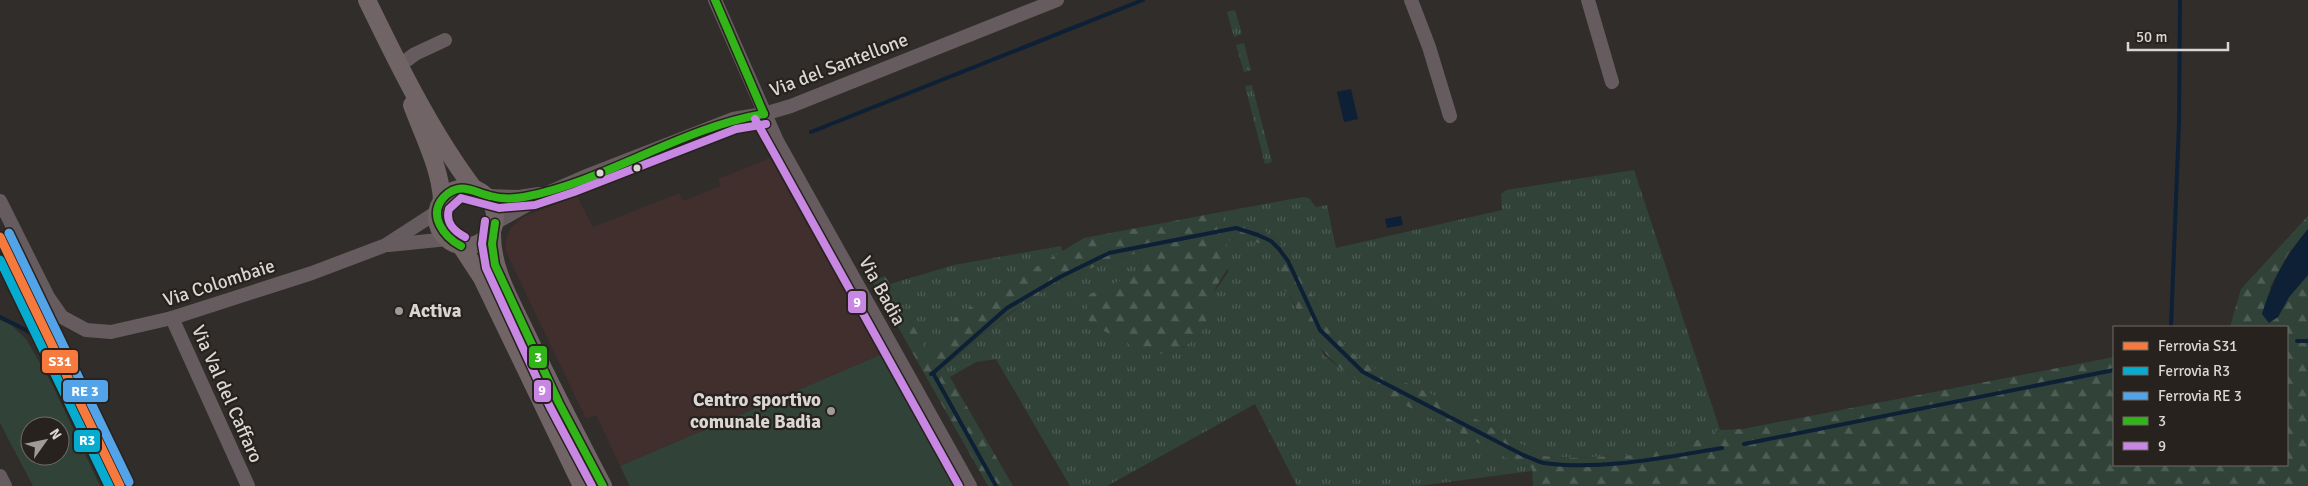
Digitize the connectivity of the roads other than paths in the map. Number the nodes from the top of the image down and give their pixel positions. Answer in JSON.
{"nodes":[{"id":1,"x":367,"y":0,"type":"edge"},
{"id":2,"x":715,"y":0,"type":"edge"},
{"id":3,"x":1057,"y":0,"type":"edge"},
{"id":4,"x":1411,"y":0,"type":"edge"},
{"id":5,"x":1588,"y":0,"type":"edge"},
{"id":6,"x":1040,"y":3,"type":"edge"},
{"id":7,"x":445,"y":40,"type":"dead end"},
{"id":8,"x":396,"y":58,"type":"junction"},
{"id":9,"x":1612,"y":82,"type":"dead end"},
{"id":10,"x":764,"y":114,"type":"junction"},
{"id":11,"x":1450,"y":116,"type":"dead end"},
{"id":12,"x":480,"y":192,"type":"junction"},
{"id":13,"x":550,"y":192,"type":"junction"},
{"id":14,"x":0,"y":201,"type":"edge"},
{"id":15,"x":440,"y":206,"type":"junction"},
{"id":16,"x":493,"y":227,"type":"junction"},
{"id":17,"x":454,"y":243,"type":"junction"},
{"id":18,"x":386,"y":245,"type":"junction"},
{"id":19,"x":172,"y":318,"type":"junction"},
{"id":20,"x":0,"y":476,"type":"edge"},
{"id":21,"x":5,"y":486,"type":"edge"},
{"id":22,"x":248,"y":486,"type":"edge"},
{"id":23,"x":582,"y":486,"type":"edge"},
{"id":24,"x":603,"y":486,"type":"edge"},
{"id":25,"x":970,"y":486,"type":"edge"}],
"edges":[{"from":1,"to":8,"type":"main road"},
{"from":2,"to":10,"type":"street","name":"Via Badia"},
{"from":3,"to":6,"type":"street","name":"Via del Santellone"},
{"from":4,"to":11,"type":"street"},
{"from":5,"to":9,"type":"street"},
{"from":6,"to":10,"type":"street","name":"Via del Santellone"},
{"from":7,"to":8,"type":"street"},
{"from":8,"to":12,"type":"main road"},
{"from":8,"to":15,"type":"main road"},
{"from":10,"to":13,"type":"street","name":"Via del Santellone"},
{"from":10,"to":25,"type":"street","name":"Via Badia"},
{"from":12,"to":13,"type":"street","name":"Via del Santellone"},
{"from":12,"to":15,"type":"main road"},
{"from":12,"to":16,"type":"main road"},
{"from":13,"to":16,"type":"street","name":"Via del Santellone"},
{"from":14,"to":19,"type":"street","name":"Via Colombaie"},
{"from":15,"to":17,"type":"main road"},
{"from":15,"to":18,"type":"street","name":"Via Colombaie"},
{"from":16,"to":17,"type":"main road"},
{"from":16,"to":24,"type":"main road"},
{"from":17,"to":18,"type":"street","name":"Via Colombaie"},
{"from":17,"to":23,"type":"main road"},
{"from":18,"to":19,"type":"street","name":"Via Colombaie"},
{"from":19,"to":22,"type":"street","name":"Via Val del Caffaro"},
{"from":20,"to":21,"type":"street"}]}
